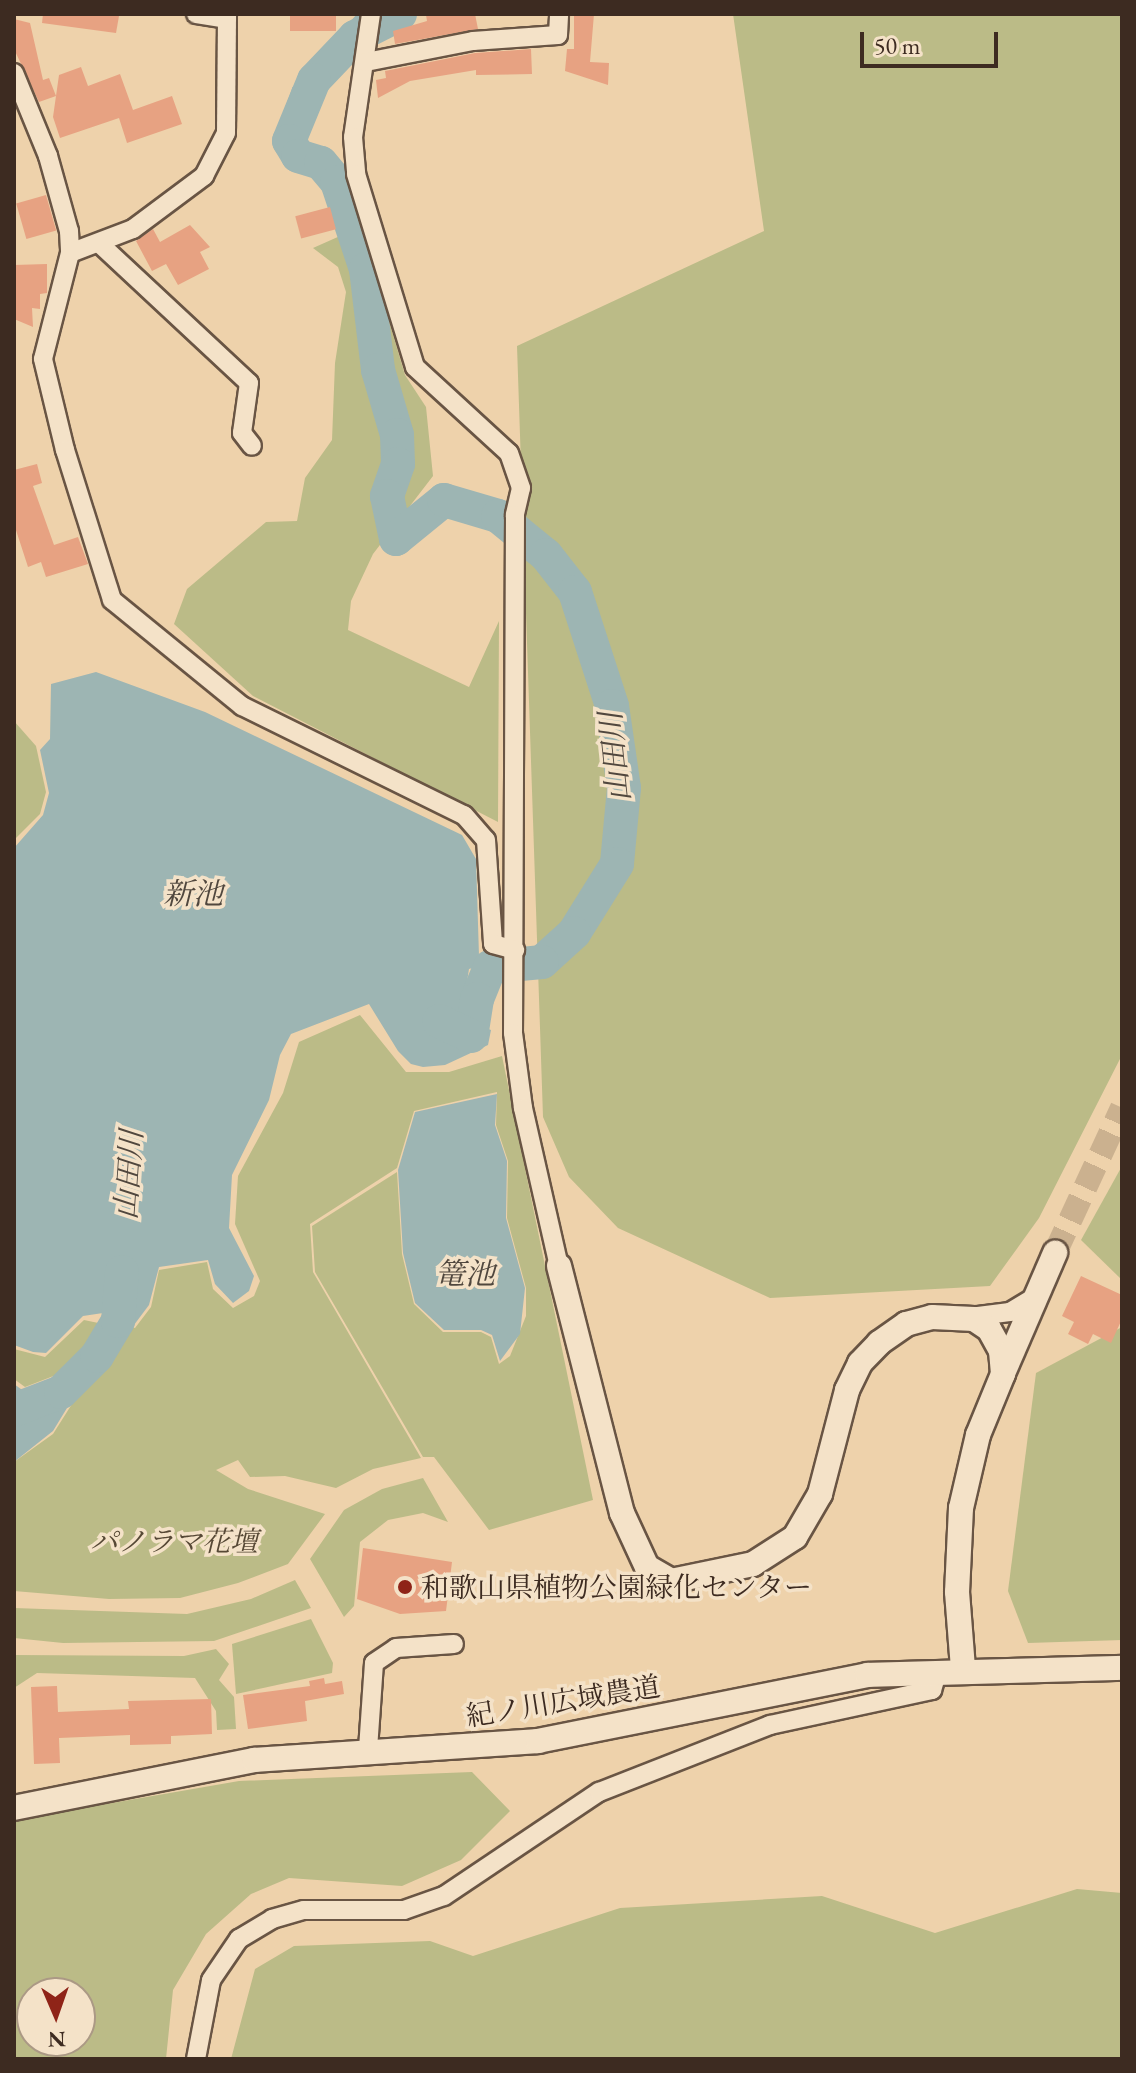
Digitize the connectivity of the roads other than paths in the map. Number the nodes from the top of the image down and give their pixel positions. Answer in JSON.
{"nodes":[{"id":1,"x":196,"y":14,"type":"edge"},
{"id":2,"x":371,"y":14,"type":"edge"},
{"id":3,"x":559,"y":14,"type":"edge"},
{"id":4,"x":227,"y":16,"type":"edge"},
{"id":5,"x":366,"y":62,"type":"junction"},
{"id":6,"x":14,"y":73,"type":"edge"},
{"id":7,"x":101,"y":245,"type":"junction"},
{"id":8,"x":70,"y":253,"type":"junction"},
{"id":9,"x":252,"y":446,"type":"dead end"},
{"id":10,"x":515,"y":950,"type":"junction"},
{"id":11,"x":1055,"y":1253,"type":"tunnel mouth"},
{"id":12,"x":559,"y":1266,"type":"joint"},
{"id":13,"x":1038,"y":1292,"type":"junction"},
{"id":14,"x":959,"y":1317,"type":"junction"},
{"id":15,"x":1003,"y":1374,"type":"junction"},
{"id":16,"x":454,"y":1644,"type":"dead end"},
{"id":17,"x":1122,"y":1668,"type":"edge"},
{"id":18,"x":950,"y":1669,"type":"junction"},
{"id":19,"x":368,"y":1749,"type":"junction"},
{"id":20,"x":14,"y":1808,"type":"edge"},
{"id":21,"x":196,"y":2059,"type":"edge"}],
"edges":[{"from":1,"to":4,"type":"street"},
{"from":2,"to":5,"type":"street"},
{"from":3,"to":5,"type":"street"},
{"from":4,"to":7,"type":"street"},
{"from":5,"to":10,"type":"street"},
{"from":6,"to":8,"type":"street"},
{"from":7,"to":8,"type":"street"},
{"from":7,"to":9,"type":"street"},
{"from":8,"to":10,"type":"street"},
{"from":10,"to":12,"type":"street"},
{"from":11,"to":13,"type":"street"},
{"from":12,"to":14,"type":"street"},
{"from":13,"to":14,"type":"street"},
{"from":13,"to":15,"type":"street"},
{"from":14,"to":15,"type":"street"},
{"from":15,"to":18,"type":"street"},
{"from":16,"to":19,"type":"street"},
{"from":17,"to":18,"type":"street","name":"紀ノ川広域農道"},
{"from":18,"to":19,"type":"street","name":"紀ノ川広域農道"},
{"from":18,"to":21,"type":"street"},
{"from":19,"to":20,"type":"street","name":"紀ノ川広域農道"}]}
